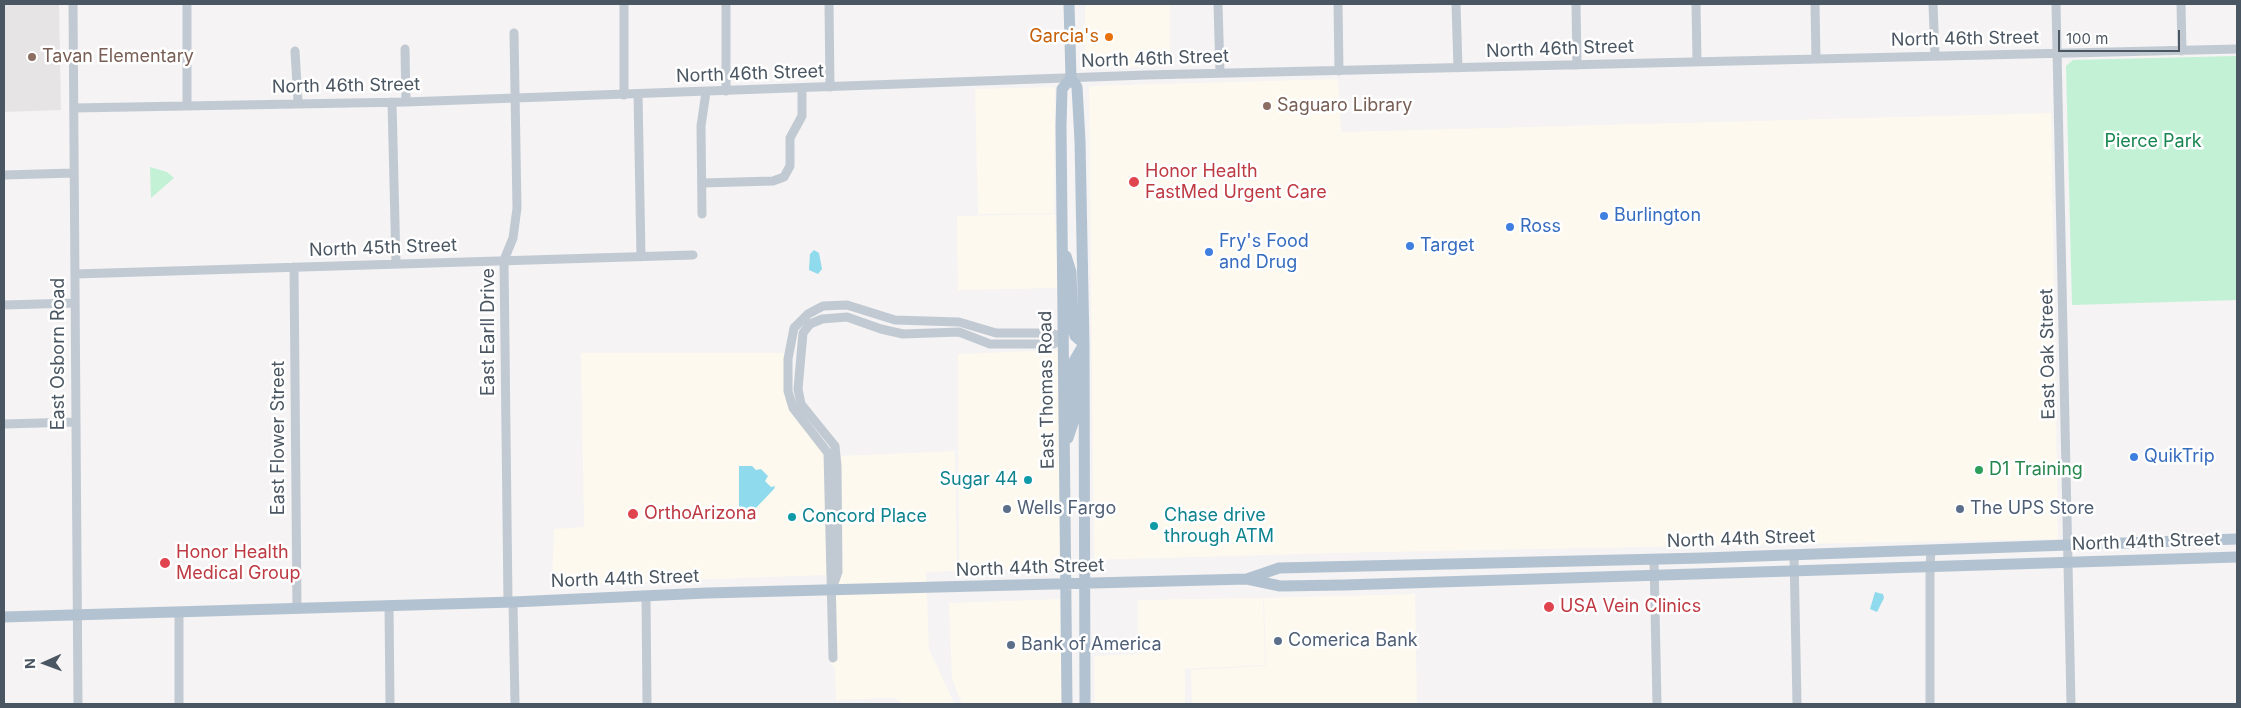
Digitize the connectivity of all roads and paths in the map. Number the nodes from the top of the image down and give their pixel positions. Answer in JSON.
{"nodes":[{"id":1,"x":73,"y":4,"type":"edge"},
{"id":2,"x":187,"y":4,"type":"edge"},
{"id":3,"x":624,"y":4,"type":"edge"},
{"id":4,"x":726,"y":4,"type":"edge"},
{"id":5,"x":829,"y":4,"type":"edge"},
{"id":6,"x":1069,"y":4,"type":"edge"},
{"id":7,"x":1218,"y":4,"type":"edge"},
{"id":8,"x":1338,"y":4,"type":"edge"},
{"id":9,"x":1456,"y":4,"type":"edge"},
{"id":10,"x":1576,"y":4,"type":"edge"},
{"id":11,"x":1696,"y":4,"type":"edge"},
{"id":12,"x":1815,"y":4,"type":"edge"},
{"id":13,"x":1933,"y":4,"type":"edge"},
{"id":14,"x":2056,"y":4,"type":"edge"},
{"id":15,"x":2181,"y":4,"type":"edge"},
{"id":16,"x":514,"y":33,"type":"dead end"},
{"id":17,"x":405,"y":49,"type":"dead end"},
{"id":18,"x":2237,"y":49,"type":"edge"},
{"id":19,"x":296,"y":51,"type":"dead end"},
{"id":20,"x":2182,"y":51,"type":"junction"},
{"id":21,"x":2058,"y":54,"type":"junction"},
{"id":22,"x":1935,"y":56,"type":"junction"},
{"id":23,"x":1816,"y":59,"type":"junction"},
{"id":24,"x":1697,"y":62,"type":"junction"},
{"id":25,"x":1577,"y":64,"type":"junction"},
{"id":26,"x":1458,"y":68,"type":"junction"},
{"id":27,"x":1339,"y":71,"type":"junction"},
{"id":28,"x":1220,"y":73,"type":"junction"},
{"id":29,"x":1071,"y":78,"type":"junction"},
{"id":30,"x":830,"y":87,"type":"junction"},
{"id":31,"x":802,"y":88,"type":"junction"},
{"id":32,"x":726,"y":91,"type":"junction"},
{"id":33,"x":706,"y":92,"type":"junction"},
{"id":34,"x":638,"y":94,"type":"junction"},
{"id":35,"x":624,"y":95,"type":"junction"},
{"id":36,"x":516,"y":98,"type":"junction"},
{"id":37,"x":298,"y":102,"type":"junction"},
{"id":38,"x":392,"y":102,"type":"junction"},
{"id":39,"x":406,"y":102,"type":"junction"},
{"id":40,"x":187,"y":105,"type":"junction"},
{"id":41,"x":74,"y":108,"type":"junction"},
{"id":42,"x":74,"y":173,"type":"junction"},
{"id":43,"x":4,"y":175,"type":"edge"},
{"id":44,"x":702,"y":183,"type":"junction"},
{"id":45,"x":702,"y":214,"type":"dead end"},
{"id":46,"x":1062,"y":245,"type":"junction"},
{"id":47,"x":693,"y":254,"type":"dead end"},
{"id":48,"x":641,"y":257,"type":"junction"},
{"id":49,"x":504,"y":260,"type":"junction"},
{"id":50,"x":396,"y":264,"type":"junction"},
{"id":51,"x":294,"y":267,"type":"junction"},
{"id":52,"x":75,"y":274,"type":"junction"},
{"id":53,"x":75,"y":303,"type":"junction"},
{"id":54,"x":4,"y":305,"type":"edge"},
{"id":55,"x":1064,"y":338,"type":"junction"},
{"id":56,"x":1084,"y":344,"type":"junction"},
{"id":57,"x":76,"y":422,"type":"junction"},
{"id":58,"x":4,"y":424,"type":"edge"},
{"id":59,"x":1065,"y":449,"type":"junction"},
{"id":60,"x":2237,"y":539,"type":"edge"},
{"id":61,"x":2069,"y":544,"type":"junction"},
{"id":62,"x":1931,"y":550,"type":"junction"},
{"id":63,"x":1794,"y":555,"type":"junction"},
{"id":64,"x":2237,"y":557,"type":"edge"},
{"id":65,"x":1654,"y":559,"type":"junction"},
{"id":66,"x":1572,"y":561,"type":"junction"},
{"id":67,"x":2069,"y":562,"type":"junction"},
{"id":68,"x":1930,"y":567,"type":"junction"},
{"id":69,"x":1795,"y":572,"type":"junction"},
{"id":70,"x":1654,"y":576,"type":"junction"},
{"id":71,"x":1247,"y":579,"type":"junction"},
{"id":72,"x":1572,"y":579,"type":"junction"},
{"id":73,"x":1084,"y":583,"type":"junction"},
{"id":74,"x":1066,"y":584,"type":"junction"},
{"id":75,"x":831,"y":590,"type":"junction"},
{"id":76,"x":646,"y":596,"type":"junction"},
{"id":77,"x":511,"y":602,"type":"junction"},
{"id":78,"x":389,"y":605,"type":"junction"},
{"id":79,"x":297,"y":608,"type":"junction"},
{"id":80,"x":179,"y":613,"type":"junction"},
{"id":81,"x":77,"y":614,"type":"junction"},
{"id":82,"x":4,"y":617,"type":"edge"},
{"id":83,"x":833,"y":658,"type":"dead end"},
{"id":84,"x":78,"y":704,"type":"edge"},
{"id":85,"x":179,"y":704,"type":"edge"},
{"id":86,"x":390,"y":704,"type":"edge"},
{"id":87,"x":515,"y":704,"type":"edge"},
{"id":88,"x":647,"y":704,"type":"edge"},
{"id":89,"x":1068,"y":704,"type":"edge"},
{"id":90,"x":1085,"y":704,"type":"edge"},
{"id":91,"x":1657,"y":704,"type":"edge"},
{"id":92,"x":1797,"y":704,"type":"edge"},
{"id":93,"x":1930,"y":704,"type":"edge"},
{"id":94,"x":2071,"y":704,"type":"edge"}],
"edges":[{"from":1,"to":41,"type":"street","name":"East Osborn Road"},
{"from":2,"to":40,"type":"street"},
{"from":3,"to":35,"type":"street"},
{"from":4,"to":32,"type":"street"},
{"from":5,"to":30,"type":"street"},
{"from":6,"to":29,"type":"main road","name":"East Thomas Road"},
{"from":7,"to":28,"type":"street"},
{"from":8,"to":27,"type":"street"},
{"from":9,"to":26,"type":"street"},
{"from":10,"to":25,"type":"street"},
{"from":11,"to":24,"type":"street"},
{"from":12,"to":23,"type":"street"},
{"from":13,"to":22,"type":"street"},
{"from":14,"to":21,"type":"street","name":"East Oak Street"},
{"from":15,"to":20,"type":"street"},
{"from":16,"to":36,"type":"street","name":"East Earll Drive"},
{"from":17,"to":39,"type":"street"},
{"from":18,"to":20,"type":"street","name":"North 46th Street"},
{"from":19,"to":37,"type":"street"},
{"from":20,"to":21,"type":"street","name":"North 46th Street"},
{"from":21,"to":22,"type":"street","name":"North 46th Street"},
{"from":21,"to":61,"type":"street","name":"East Oak Street"},
{"from":22,"to":23,"type":"street","name":"North 46th Street"},
{"from":23,"to":24,"type":"street","name":"North 46th Street"},
{"from":24,"to":25,"type":"street","name":"North 46th Street"},
{"from":25,"to":26,"type":"street","name":"North 46th Street"},
{"from":26,"to":27,"type":"street","name":"North 46th Street"},
{"from":27,"to":28,"type":"street","name":"North 46th Street"},
{"from":28,"to":29,"type":"street","name":"North 46th Street"},
{"from":29,"to":30,"type":"street","name":"North 46th Street"},
{"from":29,"to":46,"type":"main road","name":"East Thomas Road"},
{"from":29,"to":56,"type":"main road","name":"East Thomas Road"},
{"from":30,"to":31,"type":"street","name":"North 46th Street"},
{"from":31,"to":32,"type":"street","name":"North 46th Street"},
{"from":31,"to":44,"type":"street"},
{"from":32,"to":33,"type":"street","name":"North 46th Street"},
{"from":33,"to":34,"type":"street","name":"North 46th Street"},
{"from":33,"to":44,"type":"street"},
{"from":34,"to":35,"type":"street","name":"North 46th Street"},
{"from":34,"to":48,"type":"street"},
{"from":35,"to":36,"type":"street","name":"North 46th Street"},
{"from":36,"to":39,"type":"street","name":"North 46th Street"},
{"from":36,"to":49,"type":"street","name":"East Earll Drive"},
{"from":37,"to":38,"type":"street","name":"North 46th Street"},
{"from":37,"to":40,"type":"street","name":"North 46th Street"},
{"from":38,"to":39,"type":"street","name":"North 46th Street"},
{"from":38,"to":50,"type":"street"},
{"from":40,"to":41,"type":"street","name":"North 46th Street"},
{"from":41,"to":42,"type":"street","name":"East Osborn Road"},
{"from":42,"to":43,"type":"street"},
{"from":42,"to":52,"type":"street","name":"East Osborn Road"},
{"from":44,"to":45,"type":"street"},
{"from":46,"to":55,"type":"main road","name":"East Thomas Road"},
{"from":46,"to":56,"type":"main road"},
{"from":47,"to":48,"type":"street","name":"North 45th Street"},
{"from":48,"to":49,"type":"street","name":"North 45th Street"},
{"from":49,"to":50,"type":"street","name":"North 45th Street"},
{"from":49,"to":77,"type":"street","name":"East Earll Drive"},
{"from":50,"to":51,"type":"street","name":"North 45th Street"},
{"from":51,"to":52,"type":"street","name":"North 45th Street"},
{"from":51,"to":79,"type":"street","name":"East Flower Street"},
{"from":52,"to":53,"type":"street","name":"East Osborn Road"},
{"from":53,"to":54,"type":"street"},
{"from":53,"to":57,"type":"street","name":"East Osborn Road"},
{"from":55,"to":59,"type":"main road","name":"East Thomas Road"},
{"from":55,"to":75,"type":"street"},
{"from":55,"to":75,"type":"street"},
{"from":56,"to":59,"type":"main road"},
{"from":56,"to":73,"type":"main road","name":"East Thomas Road"},
{"from":57,"to":58,"type":"street"},
{"from":57,"to":81,"type":"street","name":"East Osborn Road"},
{"from":59,"to":74,"type":"main road","name":"East Thomas Road"},
{"from":60,"to":61,"type":"main road","name":"North 44th Street"},
{"from":61,"to":62,"type":"main road","name":"North 44th Street"},
{"from":61,"to":67,"type":"street","name":"East Oak Street"},
{"from":62,"to":63,"type":"main road","name":"North 44th Street"},
{"from":62,"to":68,"type":"street"},
{"from":63,"to":65,"type":"main road","name":"North 44th Street"},
{"from":63,"to":69,"type":"street"},
{"from":64,"to":67,"type":"main road","name":"North 44th Street"},
{"from":65,"to":66,"type":"main road","name":"North 44th Street"},
{"from":65,"to":70,"type":"street"},
{"from":66,"to":71,"type":"main road","name":"North 44th Street"},
{"from":66,"to":72,"type":"street"},
{"from":67,"to":68,"type":"main road","name":"North 44th Street"},
{"from":67,"to":94,"type":"street","name":"East Oak Street"},
{"from":68,"to":69,"type":"main road","name":"North 44th Street"},
{"from":68,"to":93,"type":"street"},
{"from":69,"to":70,"type":"main road","name":"North 44th Street"},
{"from":69,"to":92,"type":"street"},
{"from":70,"to":72,"type":"main road","name":"North 44th Street"},
{"from":70,"to":91,"type":"street"},
{"from":71,"to":72,"type":"main road","name":"North 44th Street"},
{"from":71,"to":73,"type":"main road","name":"North 44th Street"},
{"from":73,"to":74,"type":"main road","name":"North 44th Street"},
{"from":73,"to":90,"type":"main road","name":"East Thomas Road"},
{"from":74,"to":75,"type":"main road","name":"North 44th Street"},
{"from":74,"to":89,"type":"main road","name":"East Thomas Road"},
{"from":75,"to":76,"type":"main road","name":"North 44th Street"},
{"from":75,"to":83,"type":"street"},
{"from":76,"to":77,"type":"main road","name":"North 44th Street"},
{"from":76,"to":88,"type":"street"},
{"from":77,"to":78,"type":"main road","name":"North 44th Street"},
{"from":77,"to":87,"type":"street","name":"East Earll Drive"},
{"from":78,"to":79,"type":"main road","name":"North 44th Street"},
{"from":78,"to":86,"type":"street"},
{"from":79,"to":80,"type":"main road","name":"North 44th Street"},
{"from":80,"to":81,"type":"main road","name":"North 44th Street"},
{"from":80,"to":85,"type":"street"},
{"from":81,"to":82,"type":"main road","name":"North 44th Street"},
{"from":81,"to":84,"type":"street","name":"East Osborn Road"}]}
